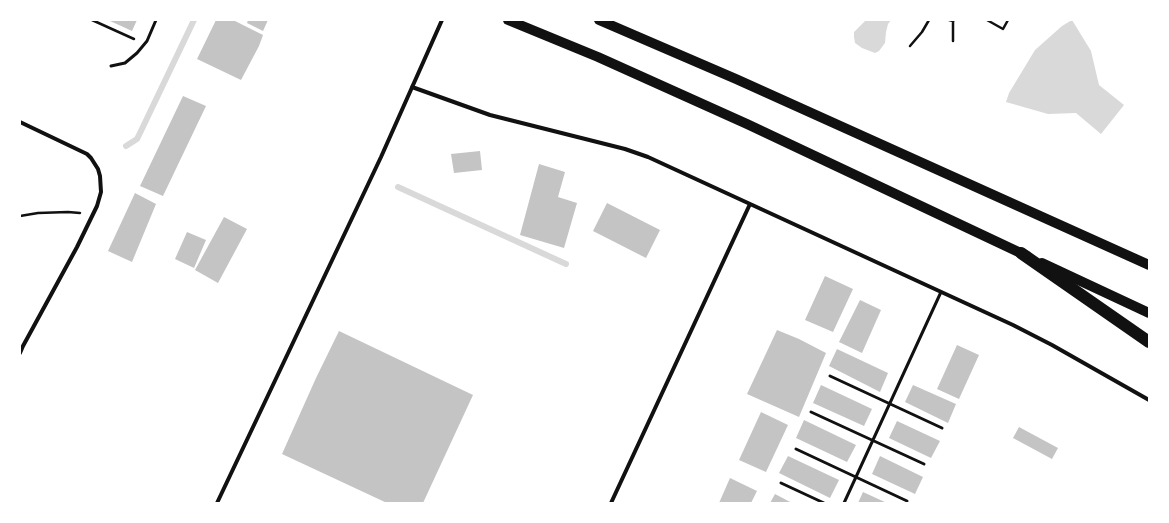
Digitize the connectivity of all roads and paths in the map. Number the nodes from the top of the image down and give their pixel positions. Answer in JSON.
{"nodes":[{"id":1,"x":92,"y":20,"type":"edge"},
{"id":2,"x":156,"y":20,"type":"edge"},
{"id":3,"x":442,"y":20,"type":"edge"},
{"id":4,"x":508,"y":20,"type":"edge"},
{"id":5,"x":599,"y":20,"type":"edge"},
{"id":6,"x":929,"y":20,"type":"edge"},
{"id":7,"x":949,"y":20,"type":"edge"},
{"id":8,"x":987,"y":20,"type":"edge"},
{"id":9,"x":1008,"y":20,"type":"edge"},
{"id":10,"x":954,"y":21,"type":"edge"},
{"id":11,"x":137,"y":32,"type":"dead end"},
{"id":12,"x":953,"y":40,"type":"dead end"},
{"id":13,"x":910,"y":46,"type":"dead end"},
{"id":14,"x":111,"y":66,"type":"dead end"},
{"id":15,"x":412,"y":87,"type":"junction"},
{"id":16,"x":20,"y":122,"type":"edge"},
{"id":17,"x":750,"y":204,"type":"junction"},
{"id":18,"x":93,"y":214,"type":"junction"},
{"id":19,"x":20,"y":216,"type":"edge"},
{"id":20,"x":1021,"y":253,"type":"junction"},
{"id":21,"x":1149,"y":265,"type":"edge"},
{"id":22,"x":941,"y":292,"type":"junction"},
{"id":23,"x":1149,"y":313,"type":"edge"},
{"id":24,"x":1149,"y":342,"type":"edge"},
{"id":25,"x":20,"y":353,"type":"edge"},
{"id":26,"x":830,"y":376,"type":"dead end"},
{"id":27,"x":1149,"y":400,"type":"edge"},
{"id":28,"x":890,"y":404,"type":"junction"},
{"id":29,"x":811,"y":412,"type":"dead end"},
{"id":30,"x":942,"y":428,"type":"dead end"},
{"id":31,"x":872,"y":440,"type":"junction"},
{"id":32,"x":796,"y":449,"type":"dead end"},
{"id":33,"x":924,"y":464,"type":"dead end"},
{"id":34,"x":856,"y":477,"type":"junction"},
{"id":35,"x":781,"y":483,"type":"dead end"},
{"id":36,"x":907,"y":501,"type":"dead end"},
{"id":37,"x":217,"y":503,"type":"edge"},
{"id":38,"x":611,"y":503,"type":"edge"},
{"id":39,"x":824,"y":503,"type":"edge"},
{"id":40,"x":844,"y":503,"type":"edge"}],
"edges":[{"from":1,"to":11,"type":"path"},
{"from":2,"to":14,"type":"lane"},
{"from":3,"to":15,"type":"street"},
{"from":4,"to":20,"type":"main road"},
{"from":5,"to":21,"type":"main road"},
{"from":6,"to":13,"type":"path"},
{"from":7,"to":10,"type":"path"},
{"from":8,"to":9,"type":"path"},
{"from":10,"to":12,"type":"path"},
{"from":15,"to":17,"type":"street"},
{"from":15,"to":37,"type":"street"},
{"from":16,"to":18,"type":"street"},
{"from":17,"to":22,"type":"street"},
{"from":17,"to":38,"type":"street"},
{"from":18,"to":19,"type":"path"},
{"from":18,"to":25,"type":"street"},
{"from":20,"to":23,"type":"main road"},
{"from":20,"to":24,"type":"highway"},
{"from":22,"to":27,"type":"street"},
{"from":22,"to":28,"type":"lane"},
{"from":26,"to":28,"type":"lane"},
{"from":28,"to":30,"type":"lane"},
{"from":28,"to":31,"type":"lane"},
{"from":29,"to":31,"type":"lane"},
{"from":31,"to":33,"type":"lane"},
{"from":31,"to":34,"type":"lane"},
{"from":32,"to":34,"type":"lane"},
{"from":34,"to":36,"type":"lane"},
{"from":34,"to":40,"type":"lane"},
{"from":35,"to":39,"type":"lane"}]}
